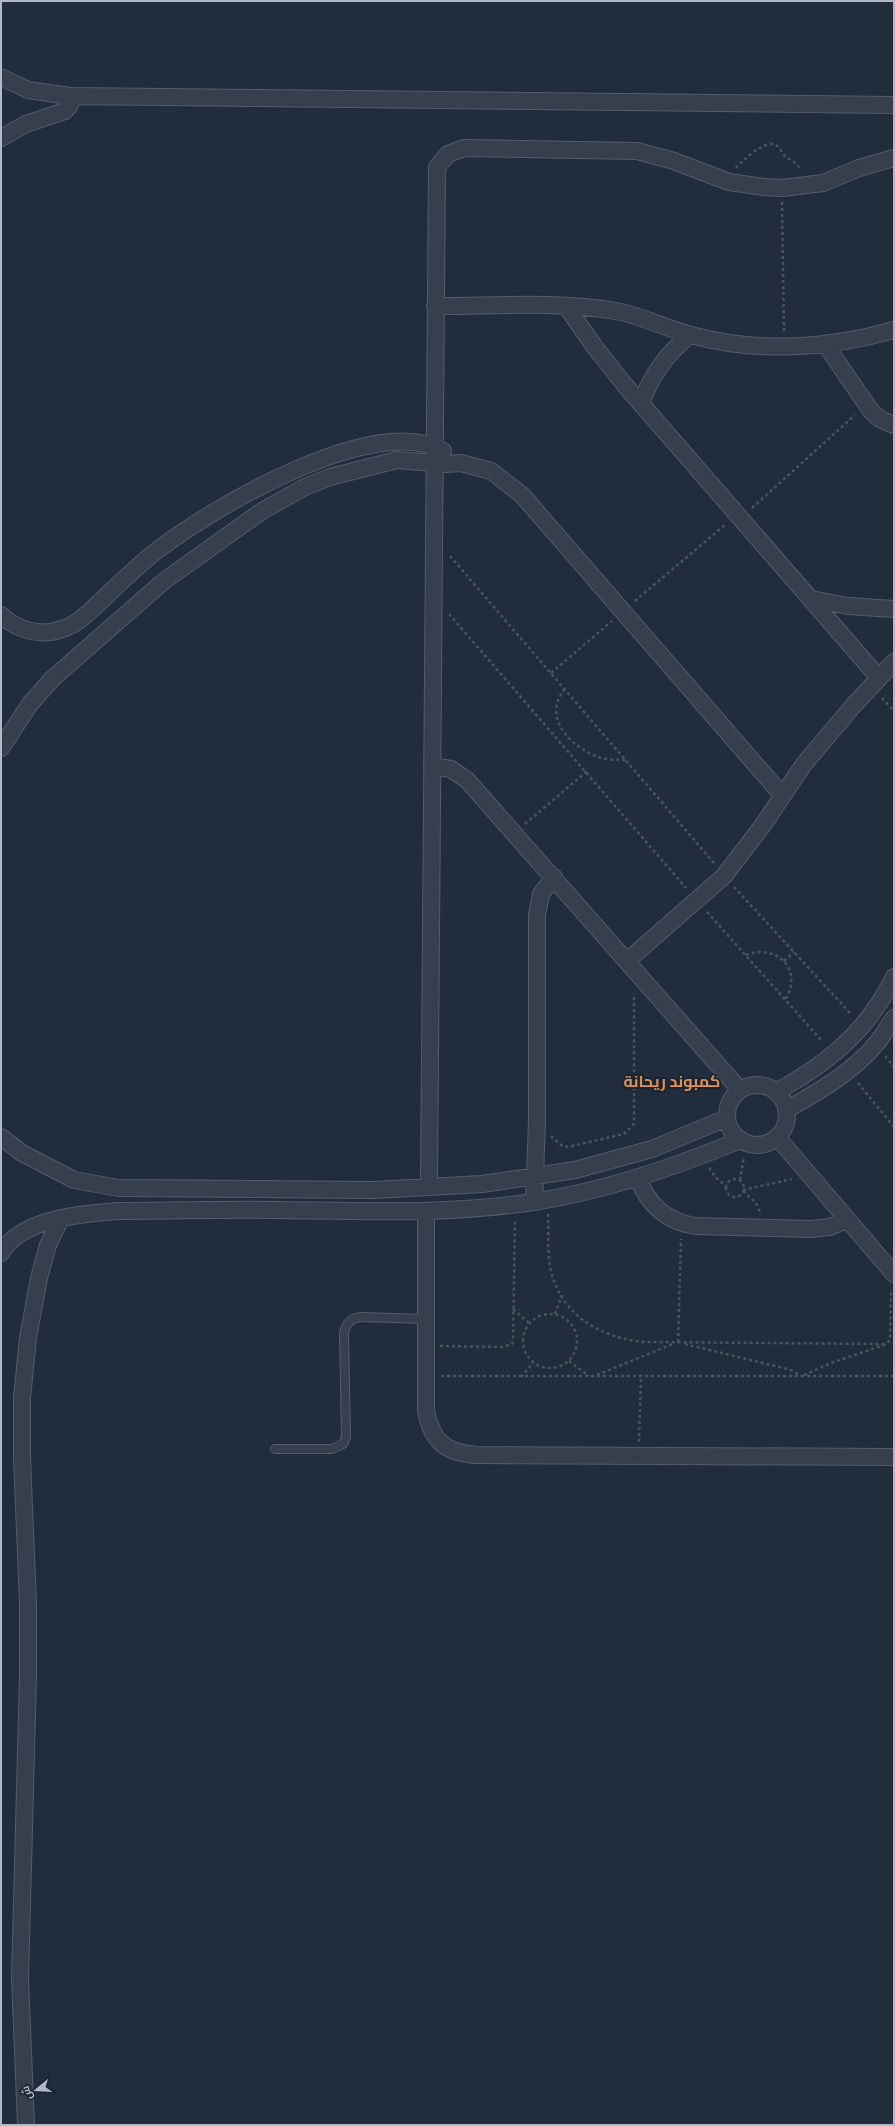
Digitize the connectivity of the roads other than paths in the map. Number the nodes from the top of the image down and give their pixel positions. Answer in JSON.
{"nodes":[{"id":1,"x":1,"y":77,"type":"edge"},
{"id":2,"x":70,"y":96,"type":"junction"},
{"id":3,"x":894,"y":105,"type":"edge"},
{"id":4,"x":1,"y":138,"type":"edge"},
{"id":5,"x":894,"y":158,"type":"edge"},
{"id":6,"x":435,"y":306,"type":"junction"},
{"id":7,"x":566,"y":306,"type":"junction"},
{"id":8,"x":894,"y":330,"type":"edge"},
{"id":9,"x":690,"y":335,"type":"junction"},
{"id":10,"x":825,"y":344,"type":"junction"},
{"id":11,"x":641,"y":403,"type":"junction"},
{"id":12,"x":894,"y":425,"type":"edge"},
{"id":13,"x":434,"y":446,"type":"junction"},
{"id":14,"x":434,"y":463,"type":"junction"},
{"id":15,"x":461,"y":463,"type":"junction"},
{"id":16,"x":297,"y":469,"type":"junction"},
{"id":17,"x":305,"y":487,"type":"junction"},
{"id":18,"x":811,"y":599,"type":"junction"},
{"id":19,"x":894,"y":609,"type":"edge"},
{"id":20,"x":1,"y":615,"type":"edge"},
{"id":21,"x":894,"y":662,"type":"edge"},
{"id":22,"x":879,"y":678,"type":"junction"},
{"id":23,"x":1,"y":748,"type":"edge"},
{"id":24,"x":432,"y":766,"type":"junction"},
{"id":25,"x":782,"y":795,"type":"junction"},
{"id":26,"x":554,"y":878,"type":"junction"},
{"id":27,"x":631,"y":965,"type":"junction"},
{"id":28,"x":894,"y":977,"type":"edge"},
{"id":29,"x":894,"y":1018,"type":"edge"},
{"id":30,"x":740,"y":1090,"type":"junction"},
{"id":31,"x":776,"y":1092,"type":"junction"},
{"id":32,"x":786,"y":1110,"type":"junction"},
{"id":33,"x":727,"y":1118,"type":"junction"},
{"id":34,"x":1,"y":1137,"type":"edge"},
{"id":35,"x":777,"y":1137,"type":"junction"},
{"id":36,"x":743,"y":1141,"type":"junction"},
{"id":37,"x":535,"y":1178,"type":"junction"},
{"id":38,"x":638,"y":1178,"type":"junction"},
{"id":39,"x":429,"y":1186,"type":"junction"},
{"id":40,"x":256,"y":1190,"type":"junction"},
{"id":41,"x":374,"y":1190,"type":"junction"},
{"id":42,"x":541,"y":1200,"type":"junction"},
{"id":43,"x":256,"y":1210,"type":"junction"},
{"id":44,"x":426,"y":1211,"type":"junction"},
{"id":45,"x":374,"y":1212,"type":"junction"},
{"id":46,"x":61,"y":1218,"type":"junction"},
{"id":47,"x":846,"y":1220,"type":"junction"},
{"id":48,"x":1,"y":1253,"type":"edge"},
{"id":49,"x":893,"y":1271,"type":"edge"},
{"id":50,"x":426,"y":1319,"type":"junction"},
{"id":51,"x":275,"y":1449,"type":"dead end"},
{"id":52,"x":894,"y":1456,"type":"edge"},
{"id":53,"x":26,"y":2125,"type":"edge"}],
"edges":[{"from":1,"to":2,"type":"street"},
{"from":2,"to":3,"type":"street"},
{"from":2,"to":4,"type":"street"},
{"from":5,"to":6,"type":"street"},
{"from":6,"to":7,"type":"street"},
{"from":6,"to":13,"type":"street"},
{"from":7,"to":9,"type":"street"},
{"from":7,"to":11,"type":"street"},
{"from":8,"to":10,"type":"street"},
{"from":9,"to":10,"type":"street"},
{"from":9,"to":11,"type":"street"},
{"from":10,"to":12,"type":"street"},
{"from":11,"to":18,"type":"street"},
{"from":13,"to":14,"type":"street"},
{"from":13,"to":15,"type":"street"},
{"from":13,"to":16,"type":"street"},
{"from":14,"to":15,"type":"street"},
{"from":14,"to":17,"type":"street"},
{"from":14,"to":24,"type":"street"},
{"from":15,"to":25,"type":"street"},
{"from":16,"to":17,"type":"street"},
{"from":16,"to":20,"type":"street"},
{"from":17,"to":23,"type":"street"},
{"from":18,"to":19,"type":"street"},
{"from":18,"to":22,"type":"street"},
{"from":21,"to":22,"type":"street"},
{"from":22,"to":25,"type":"street"},
{"from":24,"to":26,"type":"street"},
{"from":24,"to":39,"type":"street"},
{"from":25,"to":27,"type":"street"},
{"from":26,"to":27,"type":"street"},
{"from":26,"to":37,"type":"street"},
{"from":27,"to":30,"type":"street"},
{"from":28,"to":31,"type":"street"},
{"from":29,"to":32,"type":"street"},
{"from":30,"to":31,"type":"street"},
{"from":30,"to":33,"type":"street"},
{"from":31,"to":32,"type":"street"},
{"from":32,"to":35,"type":"street"},
{"from":33,"to":36,"type":"street"},
{"from":33,"to":37,"type":"street"},
{"from":34,"to":40,"type":"street"},
{"from":35,"to":36,"type":"street"},
{"from":35,"to":47,"type":"street"},
{"from":36,"to":38,"type":"street"},
{"from":37,"to":39,"type":"street"},
{"from":37,"to":42,"type":"street"},
{"from":38,"to":42,"type":"street"},
{"from":38,"to":47,"type":"street"},
{"from":39,"to":41,"type":"street"},
{"from":40,"to":41,"type":"street"},
{"from":40,"to":43,"type":"street"},
{"from":41,"to":45,"type":"street"},
{"from":42,"to":44,"type":"street"},
{"from":43,"to":45,"type":"street"},
{"from":43,"to":46,"type":"street"},
{"from":44,"to":45,"type":"street"},
{"from":44,"to":50,"type":"street"},
{"from":46,"to":48,"type":"street"},
{"from":46,"to":53,"type":"street"},
{"from":47,"to":49,"type":"street"},
{"from":50,"to":51,"type":"lane"},
{"from":50,"to":52,"type":"street"}]}
